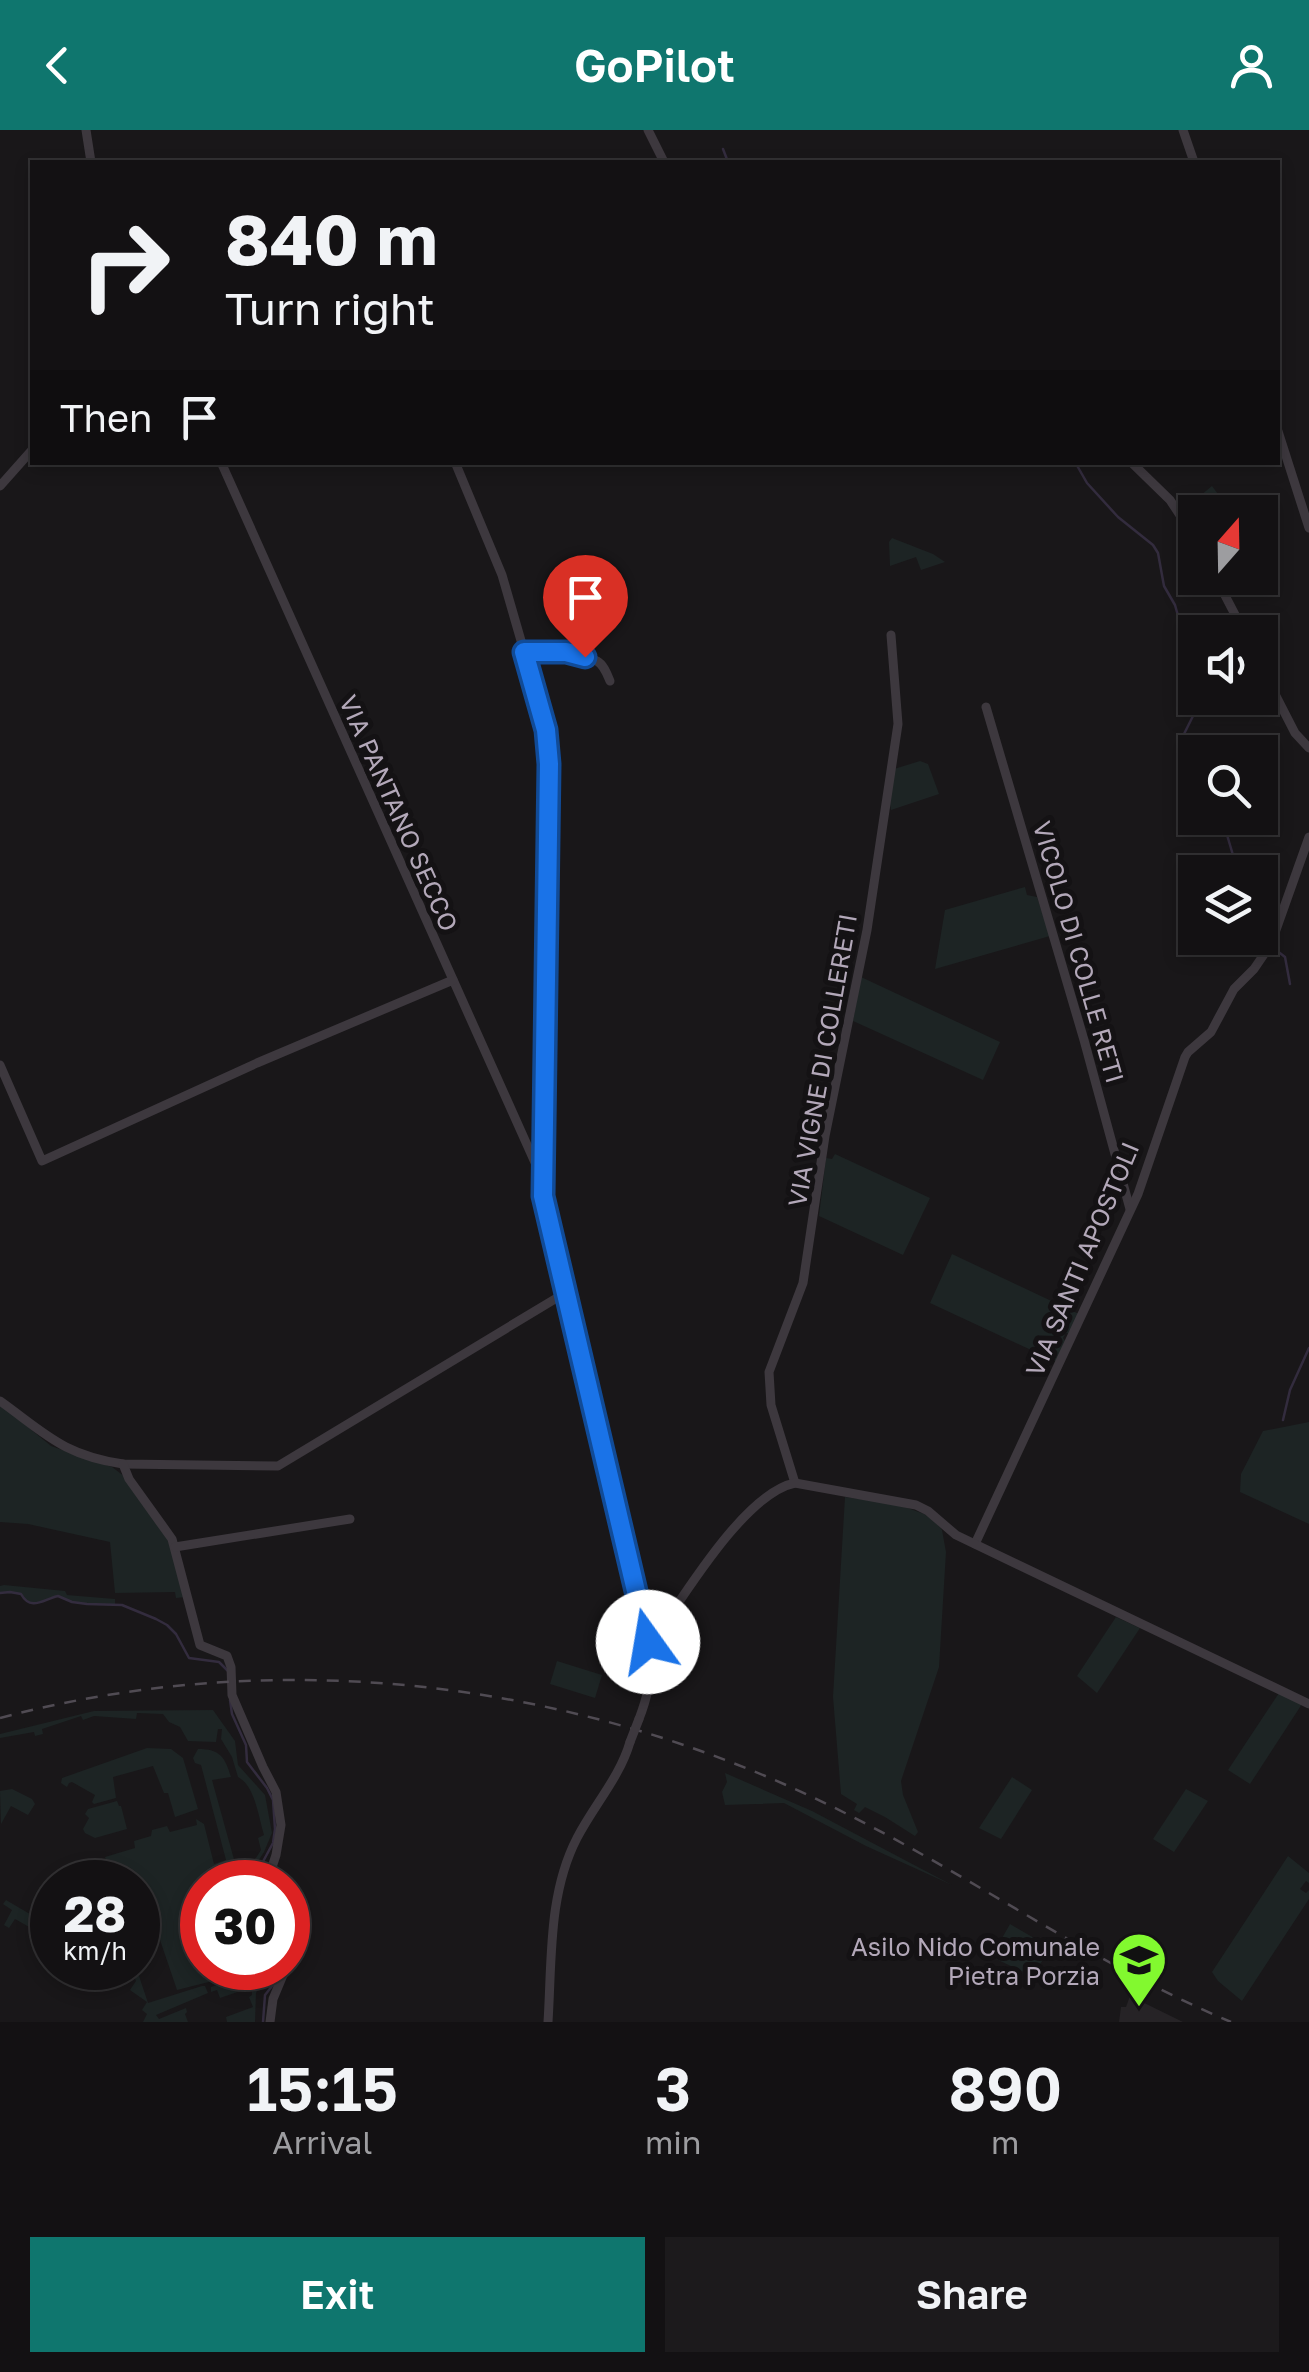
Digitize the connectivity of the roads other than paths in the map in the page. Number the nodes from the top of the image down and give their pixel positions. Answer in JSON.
{"nodes":[{"id":1,"x":86,"y":130,"type":"edge"},
{"id":2,"x":648,"y":130,"type":"edge"},
{"id":3,"x":1183,"y":130,"type":"edge"},
{"id":4,"x":92,"y":160,"type":"edge"},
{"id":5,"x":663,"y":160,"type":"edge"},
{"id":6,"x":1193,"y":160,"type":"edge"},
{"id":7,"x":1280,"y":436,"type":"edge"},
{"id":8,"x":30,"y":452,"type":"edge"},
{"id":9,"x":222,"y":465,"type":"edge"},
{"id":10,"x":456,"y":465,"type":"edge"},
{"id":11,"x":1134,"y":465,"type":"edge"},
{"id":12,"x":0,"y":486,"type":"edge"},
{"id":13,"x":1178,"y":512,"type":"edge"},
{"id":14,"x":1309,"y":528,"type":"edge"},
{"id":15,"x":891,"y":635,"type":"dead end"},
{"id":16,"x":524,"y":652,"type":"junction"},
{"id":17,"x":610,"y":681,"type":"dead end"},
{"id":18,"x":1278,"y":700,"type":"edge"},
{"id":19,"x":986,"y":707,"type":"dead end"},
{"id":20,"x":1309,"y":748,"type":"edge"},
{"id":21,"x":1309,"y":838,"type":"edge"},
{"id":22,"x":453,"y":980,"type":"junction"},
{"id":23,"x":0,"y":1065,"type":"edge"},
{"id":24,"x":542,"y":1180,"type":"junction"},
{"id":25,"x":1131,"y":1210,"type":"junction"},
{"id":26,"x":565,"y":1293,"type":"junction"},
{"id":27,"x":0,"y":1400,"type":"edge"},
{"id":28,"x":123,"y":1464,"type":"junction"},
{"id":29,"x":794,"y":1483,"type":"junction"},
{"id":30,"x":350,"y":1519,"type":"dead end"},
{"id":31,"x":974,"y":1544,"type":"junction"},
{"id":32,"x":175,"y":1547,"type":"junction"},
{"id":33,"x":648,"y":1642,"type":"junction"},
{"id":34,"x":1309,"y":1704,"type":"edge"},
{"id":35,"x":274,"y":1860,"type":"edge"},
{"id":36,"x":277,"y":1990,"type":"edge"},
{"id":37,"x":270,"y":2022,"type":"edge"},
{"id":38,"x":548,"y":2022,"type":"edge"}],
"edges":[{"from":1,"to":4,"type":"street"},
{"from":2,"to":5,"type":"street"},
{"from":3,"to":6,"type":"street"},
{"from":7,"to":14,"type":"street"},
{"from":8,"to":12,"type":"street"},
{"from":9,"to":22,"type":"street","name":"VIA PANTANO SECCO"},
{"from":10,"to":16,"type":"street"},
{"from":11,"to":13,"type":"street"},
{"from":15,"to":29,"type":"street","name":"VIA VIGNE DI COLLERETI"},
{"from":16,"to":17,"type":"street"},
{"from":16,"to":24,"type":"street"},
{"from":18,"to":20,"type":"street"},
{"from":19,"to":25,"type":"street","name":"VICOLO DI COLLE RETI"},
{"from":21,"to":25,"type":"street","name":"VIA SANTI APOSTOLI"},
{"from":22,"to":23,"type":"street"},
{"from":22,"to":24,"type":"street","name":"VIA PANTANO SECCO"},
{"from":24,"to":26,"type":"street"},
{"from":25,"to":31,"type":"street","name":"VIA SANTI APOSTOLI"},
{"from":26,"to":28,"type":"street"},
{"from":26,"to":33,"type":"street"},
{"from":27,"to":28,"type":"street"},
{"from":28,"to":32,"type":"street"},
{"from":29,"to":31,"type":"street"},
{"from":29,"to":33,"type":"street"},
{"from":30,"to":32,"type":"street"},
{"from":31,"to":34,"type":"street"},
{"from":32,"to":35,"type":"street"},
{"from":33,"to":38,"type":"street","bridge":true},
{"from":36,"to":37,"type":"street"}]}
